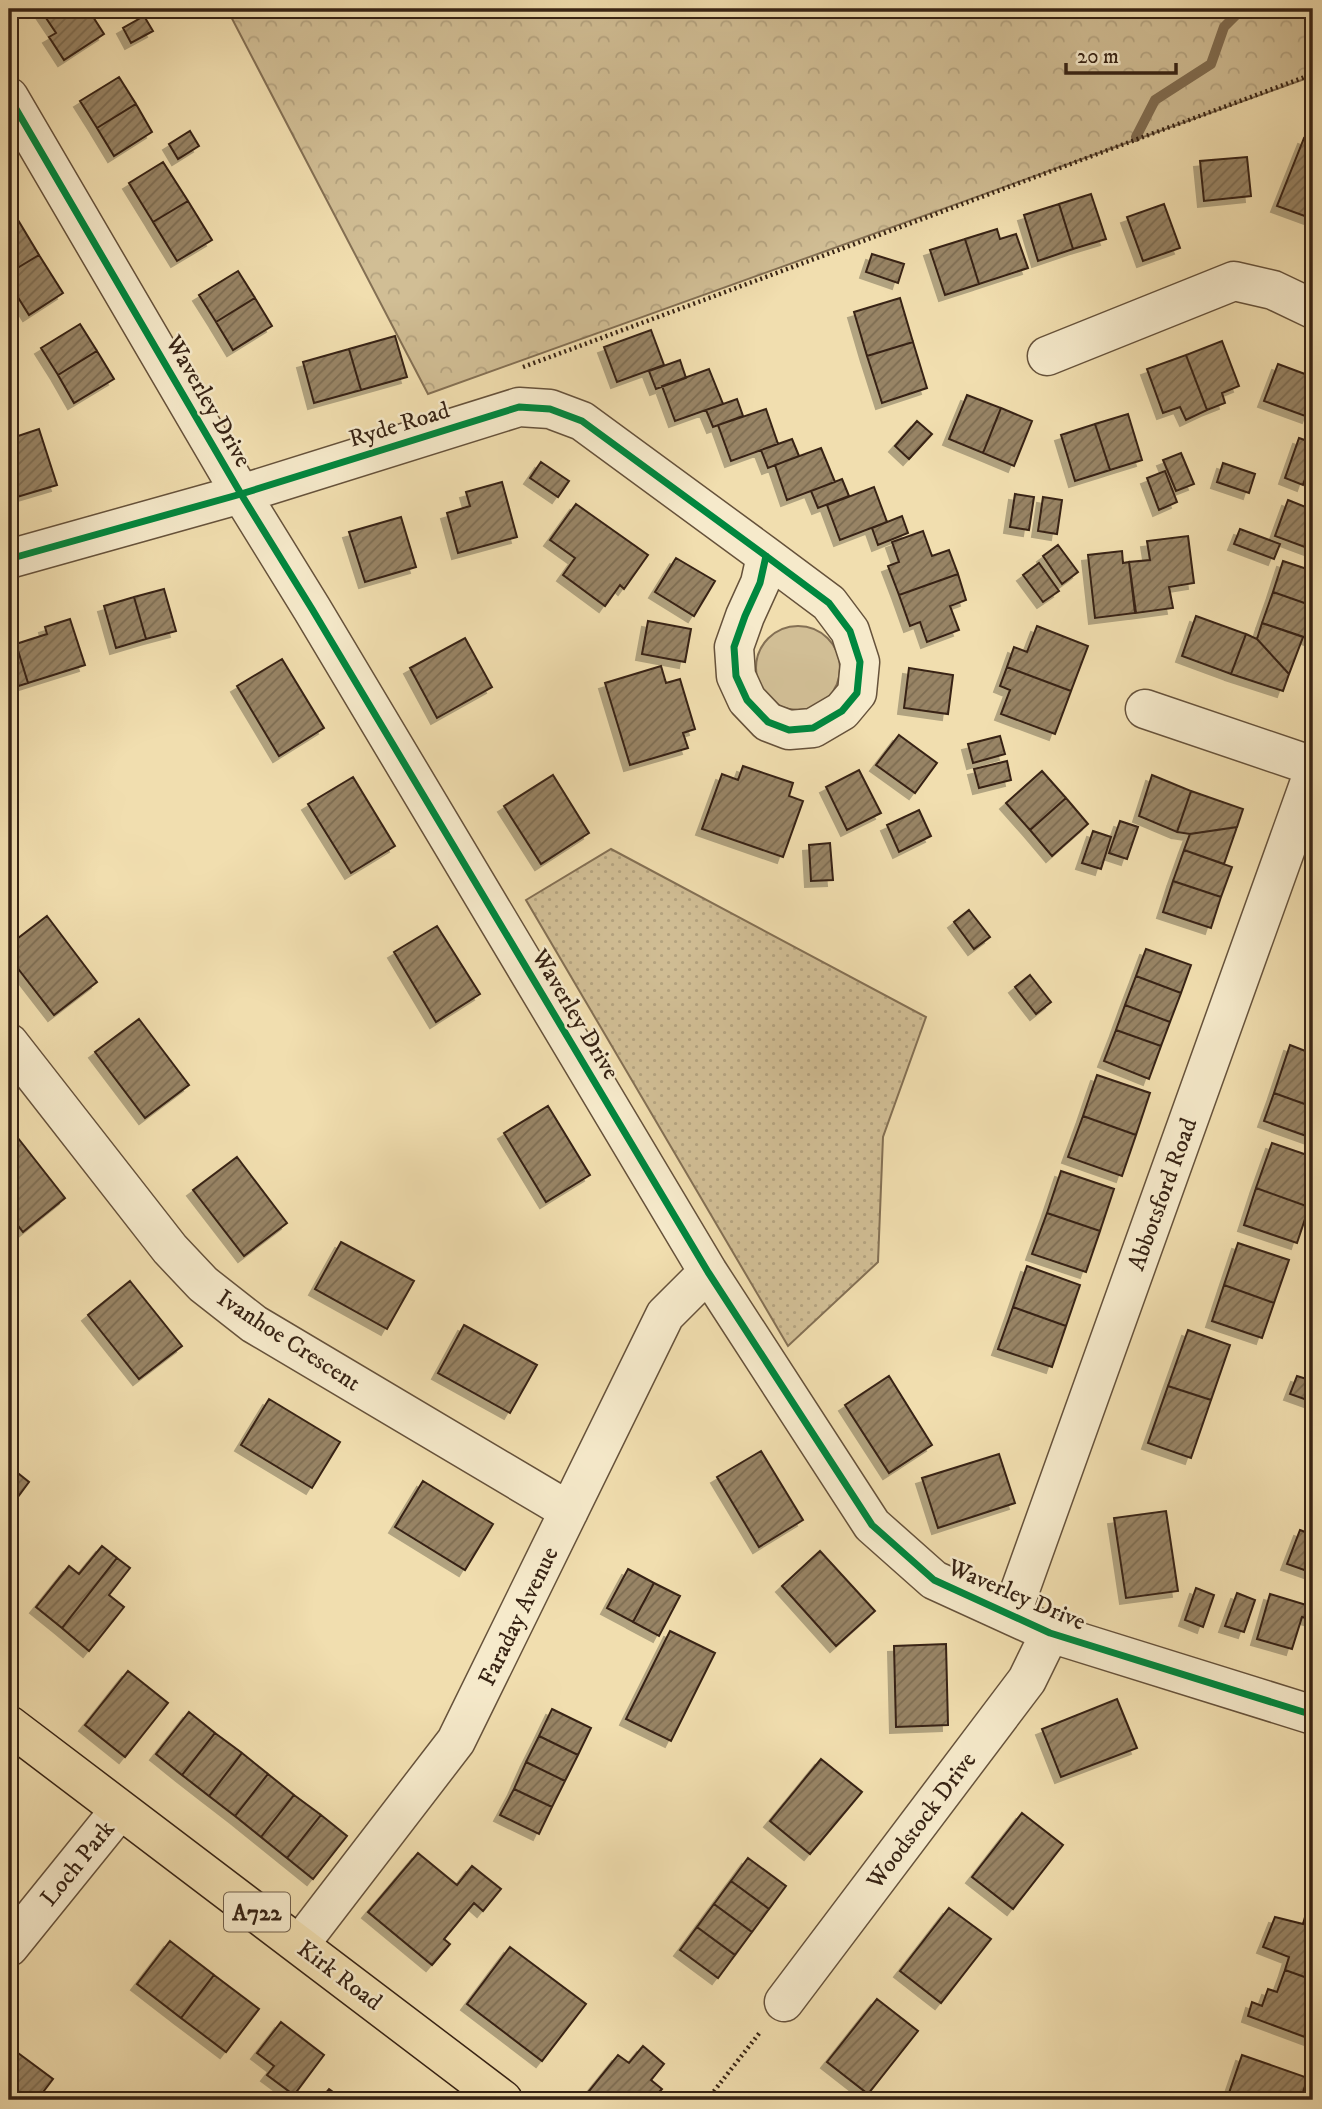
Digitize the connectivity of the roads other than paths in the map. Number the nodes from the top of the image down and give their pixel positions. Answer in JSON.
{"nodes":[{"id":1,"x":9,"y":97,"type":"edge"},
{"id":2,"x":1313,"y":309,"type":"edge"},
{"id":3,"x":1047,"y":356,"type":"dead end"},
{"id":4,"x":240,"y":494,"type":"junction"},
{"id":5,"x":766,"y":556,"type":"dead end"},
{"id":6,"x":9,"y":559,"type":"edge"},
{"id":7,"x":1145,"y":709,"type":"dead end"},
{"id":8,"x":1313,"y":765,"type":"edge"},
{"id":9,"x":1313,"y":773,"type":"edge"},
{"id":10,"x":9,"y":1042,"type":"edge"},
{"id":11,"x":708,"y":1272,"type":"junction"},
{"id":12,"x":569,"y":1511,"type":"junction"},
{"id":13,"x":1011,"y":1615,"type":"junction"},
{"id":14,"x":1050,"y":1633,"type":"junction"},
{"id":15,"x":1313,"y":1715,"type":"edge"},
{"id":16,"x":9,"y":1725,"type":"edge"},
{"id":17,"x":119,"y":1811,"type":"junction"},
{"id":18,"x":300,"y":1944,"type":"junction"},
{"id":19,"x":9,"y":1947,"type":"edge"},
{"id":20,"x":784,"y":2002,"type":"road end"},
{"id":21,"x":503,"y":2100,"type":"edge"}],
"edges":[{"from":1,"to":4,"type":"street","name":"Waverley Drive"},
{"from":2,"to":3,"type":"street"},
{"from":4,"to":5,"type":"street","name":"Ryde Road"},
{"from":4,"to":6,"type":"street","name":"Ryde Road"},
{"from":4,"to":11,"type":"street","name":"Waverley Drive"},
{"from":7,"to":8,"type":"street"},
{"from":9,"to":13,"type":"street","name":"Abbotsford Road"},
{"from":10,"to":12,"type":"street","name":"Ivanhoe Crescent"},
{"from":11,"to":12,"type":"street","name":"Faraday Avenue"},
{"from":11,"to":13,"type":"street","name":"Waverley Drive"},
{"from":12,"to":18,"type":"street","name":"Faraday Avenue"},
{"from":13,"to":14,"type":"street","name":"Waverley Drive"},
{"from":14,"to":15,"type":"street","name":"Waverley Drive"},
{"from":14,"to":20,"type":"street","name":"Woodstock Drive"},
{"from":16,"to":17,"type":"main road","name":"Kirk Road","number":"A722"},
{"from":17,"to":18,"type":"main road","name":"Kirk Road","number":"A722"},
{"from":17,"to":19,"type":"street","name":"Loch Park"},
{"from":18,"to":21,"type":"main road","name":"Kirk Road","number":"A722"}]}
